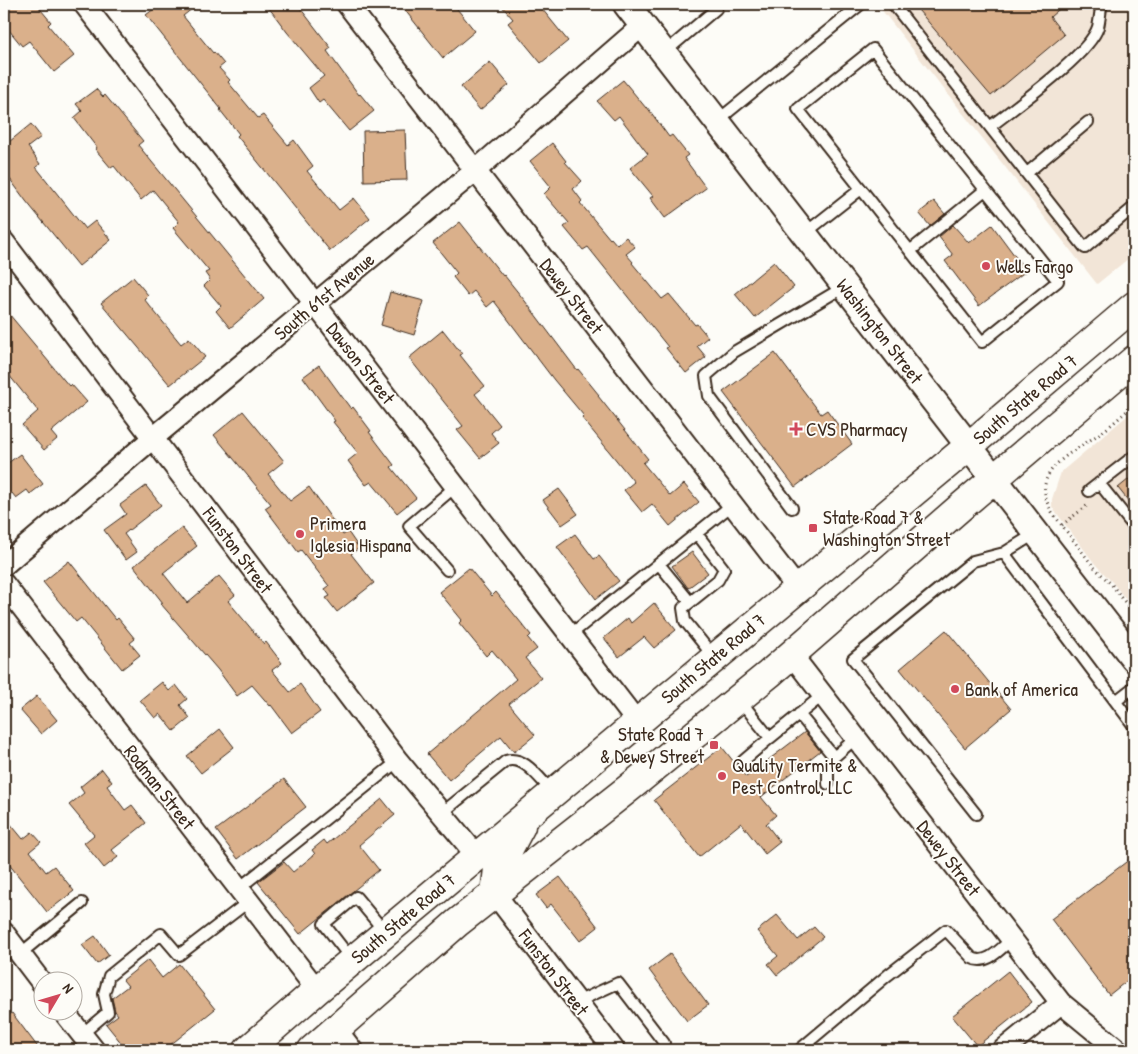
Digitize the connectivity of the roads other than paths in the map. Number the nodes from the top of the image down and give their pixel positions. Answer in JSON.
{"nodes":[{"id":1,"x":84,"y":4,"type":"edge"},
{"id":2,"x":347,"y":4,"type":"edge"},
{"id":3,"x":626,"y":4,"type":"edge"},
{"id":4,"x":861,"y":4,"type":"edge"},
{"id":5,"x":893,"y":4,"type":"edge"},
{"id":6,"x":1102,"y":4,"type":"edge"},
{"id":7,"x":716,"y":9,"type":"dead end"},
{"id":8,"x":643,"y":24,"type":"junction"},
{"id":9,"x":664,"y":53,"type":"junction"},
{"id":10,"x":718,"y":121,"type":"junction"},
{"id":11,"x":1088,"y":122,"type":"dead end"},
{"id":12,"x":990,"y":126,"type":"junction"},
{"id":13,"x":475,"y":171,"type":"junction"},
{"id":14,"x":1026,"y":172,"type":"junction"},
{"id":15,"x":861,"y":189,"type":"junction"},
{"id":16,"x":985,"y":190,"type":"junction"},
{"id":17,"x":1134,"y":208,"type":"edge"},
{"id":18,"x":804,"y":234,"type":"junction"},
{"id":19,"x":4,"y":242,"type":"edge"},
{"id":20,"x":910,"y":251,"type":"junction"},
{"id":21,"x":845,"y":287,"type":"junction"},
{"id":22,"x":315,"y":303,"type":"junction"},
{"id":23,"x":1134,"y":306,"type":"edge"},
{"id":24,"x":1134,"y":360,"type":"edge"},
{"id":25,"x":153,"y":438,"type":"junction"},
{"id":26,"x":969,"y":446,"type":"junction"},
{"id":27,"x":1134,"y":456,"type":"edge"},
{"id":28,"x":995,"y":479,"type":"junction"},
{"id":29,"x":456,"y":486,"type":"junction"},
{"id":30,"x":1102,"y":487,"type":"junction"},
{"id":31,"x":1089,"y":491,"type":"dead end"},
{"id":32,"x":733,"y":504,"type":"junction"},
{"id":33,"x":792,"y":508,"type":"dead end"},
{"id":34,"x":1134,"y":527,"type":"edge"},
{"id":35,"x":1036,"y":533,"type":"junction"},
{"id":36,"x":697,"y":534,"type":"junction"},
{"id":37,"x":1004,"y":553,"type":"junction"},
{"id":38,"x":659,"y":564,"type":"junction"},
{"id":39,"x":4,"y":565,"type":"edge"},
{"id":40,"x":447,"y":570,"type":"dead end"},
{"id":41,"x":4,"y":584,"type":"edge"},
{"id":42,"x":797,"y":588,"type":"junction"},
{"id":43,"x":690,"y":602,"type":"junction"},
{"id":44,"x":570,"y":635,"type":"junction"},
{"id":45,"x":791,"y":654,"type":"junction"},
{"id":46,"x":714,"y":657,"type":"junction"},
{"id":47,"x":1134,"y":658,"type":"edge"},
{"id":48,"x":1134,"y":687,"type":"edge"},
{"id":49,"x":823,"y":695,"type":"junction"},
{"id":50,"x":738,"y":698,"type":"junction"},
{"id":51,"x":1116,"y":701,"type":"junction"},
{"id":52,"x":799,"y":714,"type":"junction"},
{"id":53,"x":637,"y":722,"type":"junction"},
{"id":54,"x":1134,"y":726,"type":"edge"},
{"id":55,"x":770,"y":738,"type":"junction"},
{"id":56,"x":856,"y":738,"type":"junction"},
{"id":57,"x":834,"y":757,"type":"junction"},
{"id":58,"x":398,"y":760,"type":"junction"},
{"id":59,"x":743,"y":761,"type":"dead end"},
{"id":60,"x":828,"y":784,"type":"dead end"},
{"id":61,"x":552,"y":792,"type":"junction"},
{"id":62,"x":442,"y":813,"type":"junction"},
{"id":63,"x":527,"y":814,"type":"junction"},
{"id":64,"x":976,"y":814,"type":"dead end"},
{"id":65,"x":477,"y":856,"type":"junction"},
{"id":66,"x":495,"y":894,"type":"junction"},
{"id":67,"x":243,"y":895,"type":"junction"},
{"id":68,"x":82,"y":903,"type":"dead end"},
{"id":69,"x":458,"y":924,"type":"junction"},
{"id":70,"x":4,"y":933,"type":"edge"},
{"id":71,"x":385,"y":933,"type":"junction"},
{"id":72,"x":1012,"y":939,"type":"junction"},
{"id":73,"x":20,"y":954,"type":"junction"},
{"id":74,"x":352,"y":960,"type":"junction"},
{"id":75,"x":34,"y":972,"type":"edge"},
{"id":76,"x":317,"y":990,"type":"junction"},
{"id":77,"x":577,"y":1002,"type":"junction"},
{"id":78,"x":1062,"y":1003,"type":"junction"},
{"id":79,"x":72,"y":1022,"type":"edge"},
{"id":80,"x":82,"y":1034,"type":"junction"},
{"id":81,"x":344,"y":1040,"type":"edge"},
{"id":82,"x":664,"y":1043,"type":"dead end"},
{"id":83,"x":94,"y":1050,"type":"edge"},
{"id":84,"x":248,"y":1050,"type":"edge"},
{"id":85,"x":312,"y":1050,"type":"edge"},
{"id":86,"x":614,"y":1050,"type":"edge"},
{"id":87,"x":799,"y":1050,"type":"edge"},
{"id":88,"x":1003,"y":1050,"type":"edge"},
{"id":89,"x":1118,"y":1050,"type":"edge"}],
"edges":[{"from":1,"to":22,"type":"street","name":"Dawson Street"},
{"from":2,"to":13,"type":"street","name":"Dewey Street"},
{"from":3,"to":8,"type":"street","name":"Washington Street"},
{"from":4,"to":10,"type":"lane"},
{"from":5,"to":12,"type":"lane"},
{"from":6,"to":12,"type":"lane"},
{"from":7,"to":9,"type":"lane"},
{"from":8,"to":9,"type":"street","name":"Washington Street"},
{"from":8,"to":13,"type":"street","name":"South 61st Avenue"},
{"from":9,"to":10,"type":"street","name":"Washington Street"},
{"from":10,"to":18,"type":"street","name":"Washington Street"},
{"from":11,"to":14,"type":"lane"},
{"from":12,"to":14,"type":"lane"},
{"from":13,"to":22,"type":"street","name":"South 61st Avenue"},
{"from":13,"to":32,"type":"street","name":"Dewey Street"},
{"from":14,"to":17,"type":"lane"},
{"from":15,"to":16,"type":"lane"},
{"from":15,"to":18,"type":"lane"},
{"from":15,"to":20,"type":"lane"},
{"from":16,"to":20,"type":"lane"},
{"from":16,"to":20,"type":"lane"},
{"from":18,"to":21,"type":"street","name":"Washington Street"},
{"from":19,"to":25,"type":"street","name":"Funston Street"},
{"from":21,"to":26,"type":"street","name":"Washington Street"},
{"from":21,"to":33,"type":"lane"},
{"from":22,"to":25,"type":"street","name":"South 61st Avenue"},
{"from":22,"to":29,"type":"street","name":"Dawson Street"},
{"from":23,"to":26,"type":"main road","name":"South State Road 7"},
{"from":24,"to":28,"type":"main road","name":"South State Road 7"},
{"from":25,"to":39,"type":"street","name":"South 61st Avenue"},
{"from":25,"to":58,"type":"street","name":"Funston Street"},
{"from":26,"to":28,"type":"street","name":"Washington Street"},
{"from":26,"to":42,"type":"main road","name":"South State Road 7"},
{"from":27,"to":30,"type":"lane"},
{"from":28,"to":35,"type":"street","name":"Washington Street"},
{"from":28,"to":45,"type":"main road","name":"South State Road 7"},
{"from":29,"to":40,"type":"lane"},
{"from":29,"to":44,"type":"street","name":"Dawson Street"},
{"from":30,"to":31,"type":"lane"},
{"from":30,"to":34,"type":"lane"},
{"from":32,"to":36,"type":"lane"},
{"from":32,"to":42,"type":"street","name":"Dewey Street"},
{"from":35,"to":37,"type":"lane"},
{"from":35,"to":47,"type":"street","name":"Washington Street"},
{"from":36,"to":38,"type":"lane"},
{"from":36,"to":43,"type":"lane"},
{"from":37,"to":51,"type":"lane"},
{"from":37,"to":64,"type":"lane"},
{"from":38,"to":43,"type":"lane"},
{"from":38,"to":44,"type":"lane"},
{"from":41,"to":67,"type":"street","name":"Rodman Street"},
{"from":42,"to":46,"type":"main road","name":"South State Road 7"},
{"from":43,"to":46,"type":"lane"},
{"from":44,"to":53,"type":"street","name":"Dawson Street"},
{"from":45,"to":49,"type":"street","name":"Dewey Street"},
{"from":45,"to":50,"type":"main road","name":"South State Road 7"},
{"from":46,"to":53,"type":"main road","name":"South State Road 7"},
{"from":48,"to":51,"type":"lane"},
{"from":49,"to":52,"type":"lane"},
{"from":49,"to":56,"type":"street","name":"Dewey Street"},
{"from":50,"to":55,"type":"lane"},
{"from":50,"to":66,"type":"main road","name":"South State Road 7"},
{"from":51,"to":54,"type":"lane"},
{"from":52,"to":55,"type":"lane"},
{"from":52,"to":57,"type":"lane"},
{"from":53,"to":61,"type":"main road","name":"South State Road 7"},
{"from":55,"to":59,"type":"lane"},
{"from":56,"to":57,"type":"lane"},
{"from":56,"to":72,"type":"street","name":"Dewey Street"},
{"from":57,"to":60,"type":"lane"},
{"from":58,"to":62,"type":"street","name":"Funston Street"},
{"from":58,"to":67,"type":"lane"},
{"from":61,"to":62,"type":"lane"},
{"from":61,"to":63,"type":"main road","name":"South State Road 7"},
{"from":62,"to":65,"type":"street","name":"Funston Street"},
{"from":63,"to":65,"type":"main road","name":"South State Road 7"},
{"from":63,"to":66,"type":"main road"},
{"from":65,"to":69,"type":"main road"},
{"from":65,"to":71,"type":"main road","name":"South State Road 7"},
{"from":66,"to":69,"type":"main road","name":"South State Road 7"},
{"from":66,"to":77,"type":"street","name":"Funston Street"},
{"from":67,"to":76,"type":"street","name":"Rodman Street"},
{"from":67,"to":80,"type":"lane"},
{"from":68,"to":73,"type":"lane"},
{"from":69,"to":81,"type":"main road","name":"South State Road 7"},
{"from":70,"to":73,"type":"street"},
{"from":71,"to":74,"type":"main road","name":"South State Road 7"},
{"from":71,"to":74,"type":"lane"},
{"from":72,"to":78,"type":"street","name":"Dewey Street"},
{"from":72,"to":87,"type":"lane"},
{"from":73,"to":75,"type":"street"},
{"from":74,"to":76,"type":"main road","name":"South State Road 7"},
{"from":76,"to":84,"type":"main road","name":"South State Road 7"},
{"from":77,"to":82,"type":"lane"},
{"from":77,"to":86,"type":"street","name":"Funston Street"},
{"from":78,"to":88,"type":"street"},
{"from":78,"to":89,"type":"street","name":"Dewey Street"},
{"from":79,"to":80,"type":"street"},
{"from":80,"to":83,"type":"street"},
{"from":81,"to":85,"type":"main road","name":"South State Road 7"}]}
